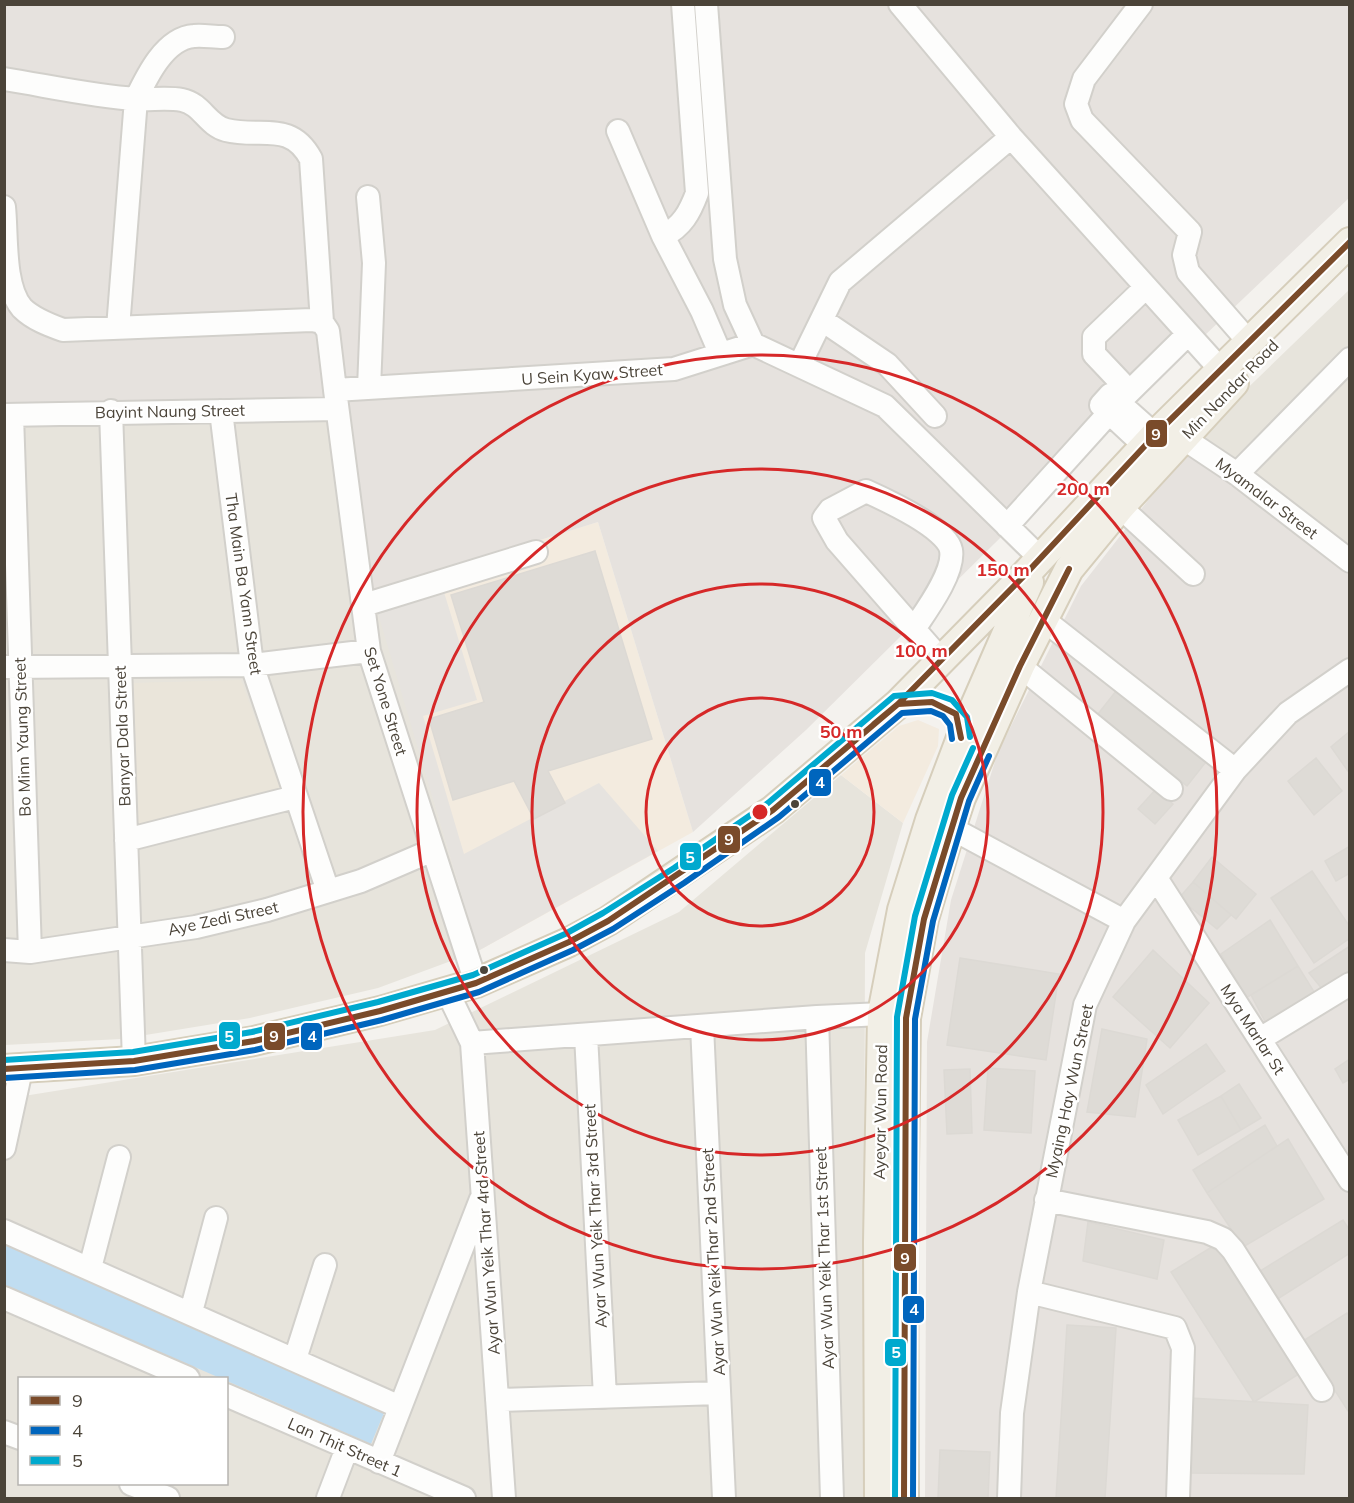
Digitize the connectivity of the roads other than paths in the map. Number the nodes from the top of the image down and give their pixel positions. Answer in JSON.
{"nodes":[{"id":1,"x":683,"y":4,"type":"edge"},
{"id":2,"x":706,"y":4,"type":"edge"},
{"id":3,"x":900,"y":4,"type":"edge"},
{"id":4,"x":1141,"y":4,"type":"edge"},
{"id":5,"x":223,"y":37,"type":"dead end"},
{"id":6,"x":4,"y":80,"type":"edge"},
{"id":7,"x":136,"y":99,"type":"junction"},
{"id":8,"x":618,"y":131,"type":"dead end"},
{"id":9,"x":1011,"y":136,"type":"junction"},
{"id":10,"x":368,"y":197,"type":"dead end"},
{"id":11,"x":4,"y":207,"type":"edge"},
{"id":12,"x":663,"y":236,"type":"junction"},
{"id":13,"x":1350,"y":242,"type":"edge"},
{"id":14,"x":1350,"y":268,"type":"edge"},
{"id":15,"x":1146,"y":287,"type":"junction"},
{"id":16,"x":822,"y":320,"type":"junction"},
{"id":17,"x":322,"y":322,"type":"junction"},
{"id":18,"x":118,"y":328,"type":"junction"},
{"id":19,"x":1188,"y":334,"type":"junction"},
{"id":20,"x":1250,"y":342,"type":"junction"},
{"id":21,"x":753,"y":344,"type":"junction"},
{"id":22,"x":720,"y":353,"type":"junction"},
{"id":23,"x":1350,"y":359,"type":"edge"},
{"id":24,"x":800,"y":364,"type":"junction"},
{"id":25,"x":1221,"y":370,"type":"junction"},
{"id":26,"x":369,"y":388,"type":"junction"},
{"id":27,"x":336,"y":400,"type":"junction"},
{"id":28,"x":1119,"y":402,"type":"junction"},
{"id":29,"x":111,"y":411,"type":"junction"},
{"id":30,"x":221,"y":411,"type":"junction"},
{"id":31,"x":8,"y":415,"type":"edge"},
{"id":32,"x":934,"y":416,"type":"dead end"},
{"id":33,"x":1162,"y":435,"type":"junction"},
{"id":34,"x":1237,"y":474,"type":"junction"},
{"id":35,"x":1120,"y":507,"type":"junction"},
{"id":36,"x":1007,"y":526,"type":"junction"},
{"id":37,"x":536,"y":552,"type":"dead end"},
{"id":38,"x":1044,"y":554,"type":"junction"},
{"id":39,"x":1350,"y":561,"type":"edge"},
{"id":40,"x":1069,"y":568,"type":"junction"},
{"id":41,"x":1193,"y":574,"type":"dead end"},
{"id":42,"x":364,"y":605,"type":"junction"},
{"id":43,"x":1044,"y":620,"type":"junction"},
{"id":44,"x":914,"y":628,"type":"junction"},
{"id":45,"x":369,"y":651,"type":"junction"},
{"id":46,"x":942,"y":661,"type":"junction"},
{"id":47,"x":252,"y":665,"type":"junction"},
{"id":48,"x":1020,"y":666,"type":"junction"},
{"id":49,"x":12,"y":667,"type":"edge"},
{"id":50,"x":120,"y":667,"type":"junction"},
{"id":51,"x":1350,"y":670,"type":"edge"},
{"id":52,"x":971,"y":745,"type":"junction"},
{"id":53,"x":1235,"y":770,"type":"junction"},
{"id":54,"x":1172,"y":789,"type":"dead end"},
{"id":55,"x":295,"y":797,"type":"junction"},
{"id":56,"x":951,"y":828,"type":"junction"},
{"id":57,"x":126,"y":840,"type":"junction"},
{"id":58,"x":433,"y":850,"type":"junction"},
{"id":59,"x":1156,"y":878,"type":"junction"},
{"id":60,"x":328,"y":891,"type":"junction"},
{"id":61,"x":1124,"y":921,"type":"junction"},
{"id":62,"x":129,"y":935,"type":"junction"},
{"id":63,"x":4,"y":950,"type":"edge"},
{"id":64,"x":30,"y":952,"type":"junction"},
{"id":65,"x":476,"y":983,"type":"junction"},
{"id":66,"x":1350,"y":984,"type":"edge"},
{"id":67,"x":448,"y":993,"type":"junction"},
{"id":68,"x":894,"y":1016,"type":"junction"},
{"id":69,"x":817,"y":1017,"type":"junction"},
{"id":70,"x":702,"y":1026,"type":"junction"},
{"id":71,"x":586,"y":1035,"type":"junction"},
{"id":72,"x":1260,"y":1039,"type":"junction"},
{"id":73,"x":472,"y":1043,"type":"junction"},
{"id":74,"x":134,"y":1060,"type":"junction"},
{"id":75,"x":13,"y":1069,"type":"edge"},
{"id":76,"x":4,"y":1148,"type":"edge"},
{"id":77,"x":118,"y":1157,"type":"dead end"},
{"id":78,"x":1350,"y":1180,"type":"edge"},
{"id":79,"x":483,"y":1192,"type":"junction"},
{"id":80,"x":1046,"y":1200,"type":"junction"},
{"id":81,"x":216,"y":1218,"type":"dead end"},
{"id":82,"x":4,"y":1231,"type":"edge"},
{"id":83,"x":325,"y":1265,"type":"dead end"},
{"id":84,"x":90,"y":1268,"type":"junction"},
{"id":85,"x":1029,"y":1292,"type":"junction"},
{"id":86,"x":4,"y":1298,"type":"edge"},
{"id":87,"x":191,"y":1312,"type":"junction"},
{"id":88,"x":295,"y":1359,"type":"junction"},
{"id":89,"x":187,"y":1377,"type":"edge"},
{"id":90,"x":1322,"y":1390,"type":"dead end"},
{"id":91,"x":719,"y":1393,"type":"junction"},
{"id":92,"x":228,"y":1396,"type":"edge"},
{"id":93,"x":605,"y":1397,"type":"junction"},
{"id":94,"x":497,"y":1400,"type":"junction"},
{"id":95,"x":400,"y":1407,"type":"junction"},
{"id":96,"x":347,"y":1448,"type":"junction"},
{"id":97,"x":379,"y":1462,"type":"junction"},
{"id":98,"x":134,"y":1485,"type":"edge"},
{"id":99,"x":168,"y":1498,"type":"edge"},
{"id":100,"x":328,"y":1498,"type":"edge"},
{"id":101,"x":464,"y":1498,"type":"edge"},
{"id":102,"x":504,"y":1498,"type":"edge"},
{"id":103,"x":724,"y":1498,"type":"edge"},
{"id":104,"x":832,"y":1498,"type":"edge"},
{"id":105,"x":879,"y":1498,"type":"edge"},
{"id":106,"x":904,"y":1498,"type":"edge"},
{"id":107,"x":1009,"y":1498,"type":"edge"},
{"id":108,"x":1178,"y":1498,"type":"edge"}],
"edges":[{"from":1,"to":12,"type":"street"},
{"from":2,"to":21,"type":"street"},
{"from":3,"to":9,"type":"street"},
{"from":4,"to":20,"type":"street"},
{"from":5,"to":7,"type":"street"},
{"from":6,"to":7,"type":"street","name":"Set Yone Street"},
{"from":7,"to":17,"type":"street","name":"Set Yone Street"},
{"from":7,"to":18,"type":"street"},
{"from":8,"to":12,"type":"street"},
{"from":9,"to":15,"type":"street"},
{"from":9,"to":16,"type":"street"},
{"from":10,"to":26,"type":"street"},
{"from":11,"to":18,"type":"street"},
{"from":12,"to":22,"type":"street"},
{"from":13,"to":20,"type":"main road","name":"Min Nandar Road"},
{"from":14,"to":33,"type":"main road","name":"Min Nandar Road"},
{"from":15,"to":19,"type":"street"},
{"from":15,"to":28,"type":"street","name":"Myamalar Street"},
{"from":16,"to":24,"type":"street"},
{"from":16,"to":32,"type":"street"},
{"from":17,"to":18,"type":"street"},
{"from":17,"to":27,"type":"street","name":"Set Yone Street"},
{"from":19,"to":25,"type":"street"},
{"from":19,"to":28,"type":"street"},
{"from":20,"to":25,"type":"main road","name":"Min Nandar Road"},
{"from":21,"to":22,"type":"street","name":"U Sein Kyaw Street"},
{"from":21,"to":24,"type":"street"},
{"from":22,"to":26,"type":"street","name":"U Sein Kyaw Street"},
{"from":23,"to":34,"type":"street"},
{"from":24,"to":36,"type":"street"},
{"from":25,"to":33,"type":"main road","name":"Min Nandar Road"},
{"from":26,"to":27,"type":"street","name":"U Sein Kyaw Street"},
{"from":27,"to":30,"type":"street","name":"Bayint Naung Street"},
{"from":27,"to":42,"type":"street","name":"Set Yone Street"},
{"from":28,"to":33,"type":"street","name":"Myamalar Street"},
{"from":28,"to":36,"type":"street"},
{"from":29,"to":30,"type":"street","name":"Bayint Naung Street"},
{"from":29,"to":31,"type":"street","name":"Bayint Naung Street"},
{"from":29,"to":50,"type":"street","name":"Banyar Dala Street"},
{"from":30,"to":47,"type":"street","name":"Tha Main Ba Yann Street"},
{"from":31,"to":49,"type":"street","name":"Bo Minn Yaung Street"},
{"from":33,"to":34,"type":"street","name":"Myamalar Street"},
{"from":33,"to":35,"type":"main road","name":"Min Nandar Road"},
{"from":33,"to":38,"type":"main road","name":"Min Nandar Road"},
{"from":34,"to":39,"type":"street","name":"Myamalar Street"},
{"from":35,"to":40,"type":"main road","name":"Min Nandar Road"},
{"from":35,"to":41,"type":"street"},
{"from":36,"to":38,"type":"street"},
{"from":37,"to":42,"type":"street"},
{"from":38,"to":40,"type":"main road"},
{"from":38,"to":46,"type":"main road","name":"Min Nandar Road"},
{"from":38,"to":52,"type":"main road"},
{"from":40,"to":43,"type":"main road","name":"Min Nandar Road"},
{"from":42,"to":45,"type":"street","name":"Set Yone Street"},
{"from":43,"to":48,"type":"main road","name":"Min Nandar Road"},
{"from":43,"to":53,"type":"street"},
{"from":44,"to":44,"type":"street"},
{"from":44,"to":46,"type":"street"},
{"from":45,"to":47,"type":"street"},
{"from":45,"to":58,"type":"street","name":"Set Yone Street"},
{"from":46,"to":65,"type":"main road","name":"Min Nandar Road"},
{"from":47,"to":50,"type":"street"},
{"from":47,"to":55,"type":"street","name":"Tha Main Ba Yann Street"},
{"from":48,"to":52,"type":"main road","name":"Min Nandar Road"},
{"from":48,"to":54,"type":"street"},
{"from":49,"to":50,"type":"street"},
{"from":49,"to":64,"type":"street","name":"Bo Minn Yaung Street"},
{"from":50,"to":57,"type":"street","name":"Banyar Dala Street"},
{"from":51,"to":53,"type":"street","name":"Myaing Hay Wun Street"},
{"from":52,"to":56,"type":"main road","name":"Ayeyar Wun Road"},
{"from":52,"to":68,"type":"main road","name":"Ayeyar Wun Road"},
{"from":53,"to":59,"type":"street","name":"Myaing Hay Wun Street"},
{"from":55,"to":57,"type":"street"},
{"from":55,"to":60,"type":"street","name":"Tha Main Ba Yann Street"},
{"from":56,"to":61,"type":"street"},
{"from":56,"to":68,"type":"main road","name":"Ayeyar Wun Road"},
{"from":57,"to":62,"type":"street","name":"Banyar Dala Street"},
{"from":58,"to":60,"type":"street","name":"Aye Zedi Street"},
{"from":58,"to":65,"type":"street","name":"Set Yone Street"},
{"from":59,"to":61,"type":"street","name":"Myaing Hay Wun Street"},
{"from":59,"to":72,"type":"street","name":"Mya Marlar St"},
{"from":60,"to":62,"type":"street","name":"Aye Zedi Street"},
{"from":61,"to":80,"type":"street","name":"Myaing Hay Wun Street"},
{"from":62,"to":64,"type":"street","name":"Aye Zedi Street"},
{"from":62,"to":74,"type":"street","name":"Banyar Dala Street"},
{"from":63,"to":64,"type":"street","name":"Aye Zedi Street"},
{"from":65,"to":67,"type":"main road","name":"Min Nandar Road"},
{"from":66,"to":72,"type":"street"},
{"from":67,"to":73,"type":"street","name":"Ayar Wun Yeik Thar 4rd Street"},
{"from":67,"to":74,"type":"main road","name":"Min Nandar Road"},
{"from":68,"to":69,"type":"street"},
{"from":68,"to":105,"type":"main road","name":"Ayeyar Wun Road"},
{"from":68,"to":106,"type":"main road","name":"Ayeyar Wun Road"},
{"from":69,"to":70,"type":"street"},
{"from":69,"to":104,"type":"street","name":"Ayar Wun Yeik Thar 1st Street"},
{"from":70,"to":71,"type":"street"},
{"from":70,"to":91,"type":"street","name":"Ayar Wun Yeik Thar 2nd Street"},
{"from":71,"to":73,"type":"street"},
{"from":71,"to":93,"type":"street","name":"Ayar Wun Yeik Thar 3rd Street"},
{"from":72,"to":78,"type":"street","name":"Mya Marlar St"},
{"from":73,"to":79,"type":"street","name":"Ayar Wun Yeik Thar 4rd Street"},
{"from":74,"to":75,"type":"main road","name":"Min Nandar Road"},
{"from":75,"to":76,"type":"street"},
{"from":77,"to":84,"type":"street"},
{"from":79,"to":94,"type":"street","name":"Ayar Wun Yeik Thar 4rd Street"},
{"from":79,"to":95,"type":"street"},
{"from":80,"to":85,"type":"street","name":"Myaing Hay Wun Street"},
{"from":80,"to":90,"type":"street"},
{"from":81,"to":87,"type":"street"},
{"from":82,"to":84,"type":"street"},
{"from":83,"to":88,"type":"street"},
{"from":84,"to":87,"type":"street"},
{"from":85,"to":107,"type":"street","name":"Myaing Hay Wun Street"},
{"from":85,"to":108,"type":"street"},
{"from":86,"to":89,"type":"street"},
{"from":87,"to":88,"type":"street"},
{"from":88,"to":95,"type":"street"},
{"from":91,"to":93,"type":"street"},
{"from":91,"to":103,"type":"street","name":"Ayar Wun Yeik Thar 2nd Street"},
{"from":92,"to":96,"type":"street","name":"Lan Thit Street 1"},
{"from":93,"to":94,"type":"street"},
{"from":94,"to":102,"type":"street","name":"Ayar Wun Yeik Thar 4rd Street"},
{"from":95,"to":97,"type":"street"},
{"from":96,"to":97,"type":"street","name":"Lan Thit Street 1"},
{"from":96,"to":100,"type":"street"},
{"from":97,"to":101,"type":"street","name":"Lan Thit Street 1"},
{"from":98,"to":99,"type":"street"}]}
